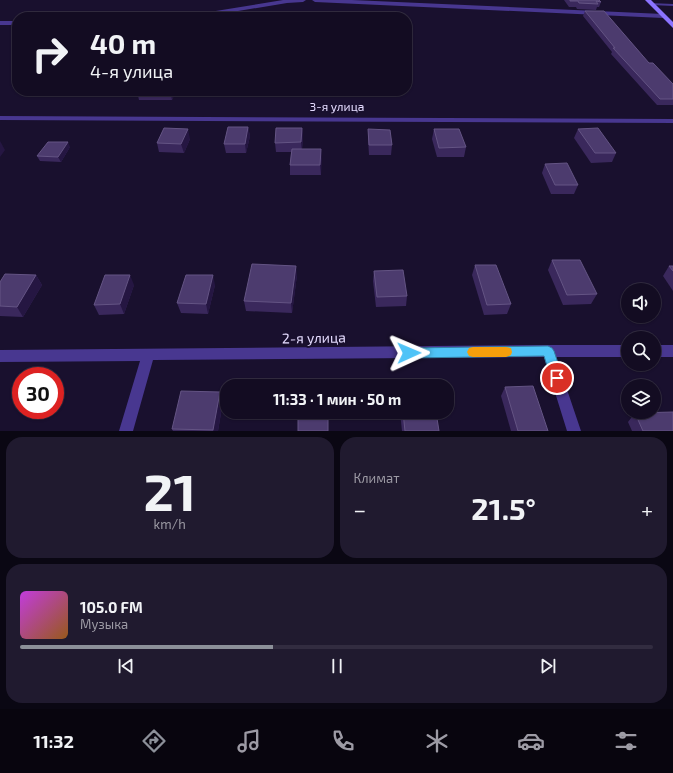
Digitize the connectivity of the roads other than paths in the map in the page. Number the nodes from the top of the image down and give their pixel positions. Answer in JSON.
{"nodes":[{"id":1,"x":303,"y":0,"type":"edge"},
{"id":2,"x":315,"y":0,"type":"edge"},
{"id":3,"x":650,"y":2,"type":"edge"},
{"id":4,"x":673,"y":5,"type":"edge"},
{"id":5,"x":221,"y":12,"type":"edge"},
{"id":6,"x":663,"y":16,"type":"junction"},
{"id":7,"x":0,"y":23,"type":"edge"},
{"id":8,"x":12,"y":23,"type":"edge"},
{"id":9,"x":673,"y":26,"type":"edge"},
{"id":10,"x":0,"y":118,"type":"edge"},
{"id":11,"x":673,"y":121,"type":"edge"},
{"id":12,"x":548,"y":351,"type":"junction"},
{"id":13,"x":621,"y":351,"type":"edge"},
{"id":14,"x":661,"y":351,"type":"edge"},
{"id":15,"x":673,"y":351,"type":"edge"},
{"id":16,"x":0,"y":356,"type":"edge"},
{"id":17,"x":148,"y":356,"type":"junction"},
{"id":18,"x":126,"y":431,"type":"edge"},
{"id":19,"x":574,"y":431,"type":"edge"}],
"edges":[{"from":1,"to":5,"type":"street"},
{"from":2,"to":6,"type":"street"},
{"from":3,"to":4,"type":"lane"},
{"from":3,"to":6,"type":"main road"},
{"from":6,"to":9,"type":"main road"},
{"from":7,"to":8,"type":"street"},
{"from":10,"to":11,"type":"street","name":"3-я улица"},
{"from":12,"to":13,"type":"street","name":"2-я улица"},
{"from":12,"to":17,"type":"street","name":"2-я улица"},
{"from":12,"to":19,"type":"street"},
{"from":14,"to":15,"type":"street"},
{"from":16,"to":17,"type":"street","name":"2-я улица"},
{"from":17,"to":18,"type":"street"}]}
